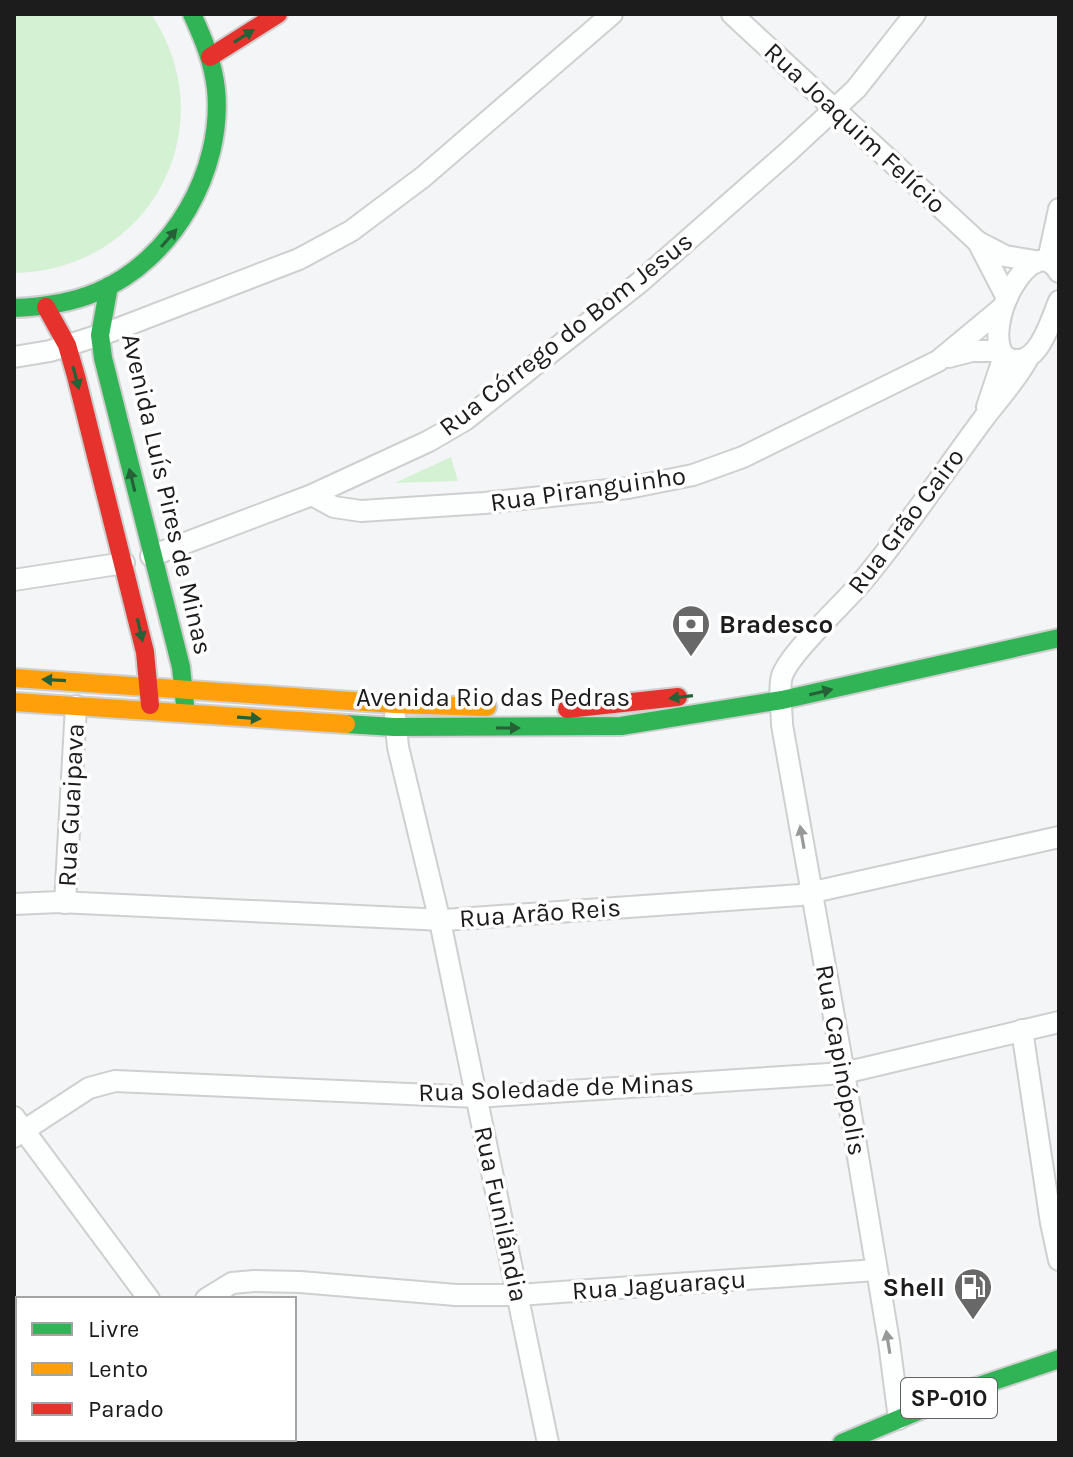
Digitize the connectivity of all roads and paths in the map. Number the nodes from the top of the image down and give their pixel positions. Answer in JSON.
{"nodes":[{"id":1,"x":218,"y":14,"type":"edge"},
{"id":2,"x":278,"y":14,"type":"edge"},
{"id":3,"x":612,"y":14,"type":"edge"},
{"id":4,"x":732,"y":14,"type":"edge"},
{"id":5,"x":915,"y":14,"type":"edge"},
{"id":6,"x":195,"y":20,"type":"edge"},
{"id":7,"x":210,"y":57,"type":"junction"},
{"id":8,"x":834,"y":109,"type":"junction"},
{"id":9,"x":1059,"y":209,"type":"edge"},
{"id":10,"x":978,"y":242,"type":"junction"},
{"id":11,"x":1047,"y":265,"type":"edge"},
{"id":12,"x":109,"y":286,"type":"junction"},
{"id":13,"x":1059,"y":301,"type":"edge"},
{"id":14,"x":1005,"y":303,"type":"junction"},
{"id":15,"x":46,"y":307,"type":"junction"},
{"id":16,"x":14,"y":308,"type":"edge"},
{"id":17,"x":100,"y":335,"type":"junction"},
{"id":18,"x":67,"y":345,"type":"junction"},
{"id":19,"x":1002,"y":353,"type":"junction"},
{"id":20,"x":14,"y":357,"type":"edge"},
{"id":21,"x":1028,"y":358,"type":"junction"},
{"id":22,"x":938,"y":361,"type":"junction"},
{"id":23,"x":983,"y":419,"type":"junction"},
{"id":24,"x":312,"y":495,"type":"junction"},
{"id":25,"x":151,"y":556,"type":"junction"},
{"id":26,"x":124,"y":563,"type":"junction"},
{"id":27,"x":14,"y":580,"type":"edge"},
{"id":28,"x":1059,"y":620,"type":"edge"},
{"id":29,"x":1059,"y":638,"type":"edge"},
{"id":30,"x":824,"y":672,"type":"dead end"},
{"id":31,"x":14,"y":678,"type":"edge"},
{"id":32,"x":150,"y":685,"type":"junction"},
{"id":33,"x":786,"y":686,"type":"junction"},
{"id":34,"x":184,"y":688,"type":"junction"},
{"id":35,"x":14,"y":702,"type":"edge"},
{"id":36,"x":395,"y":704,"type":"junction"},
{"id":37,"x":76,"y":706,"type":"junction"},
{"id":38,"x":150,"y":711,"type":"junction"},
{"id":39,"x":186,"y":714,"type":"junction"},
{"id":40,"x":394,"y":727,"type":"junction"},
{"id":41,"x":1059,"y":837,"type":"edge"},
{"id":42,"x":812,"y":893,"type":"junction"},
{"id":43,"x":65,"y":903,"type":"junction"},
{"id":44,"x":14,"y":904,"type":"edge"},
{"id":45,"x":439,"y":920,"type":"junction"},
{"id":46,"x":1059,"y":1022,"type":"edge"},
{"id":47,"x":1022,"y":1030,"type":"junction"},
{"id":48,"x":844,"y":1073,"type":"junction"},
{"id":49,"x":477,"y":1097,"type":"junction"},
{"id":50,"x":17,"y":1128,"type":"edge"},
{"id":51,"x":1059,"y":1260,"type":"edge"},
{"id":52,"x":876,"y":1270,"type":"junction"},
{"id":53,"x":518,"y":1295,"type":"junction"},
{"id":54,"x":147,"y":1297,"type":"edge"},
{"id":55,"x":209,"y":1297,"type":"edge"},
{"id":56,"x":1059,"y":1359,"type":"edge"},
{"id":57,"x":899,"y":1419,"type":"junction"},
{"id":58,"x":548,"y":1443,"type":"edge"},
{"id":59,"x":842,"y":1443,"type":"edge"}],
"edges":[{"from":1,"to":6,"type":"main road"},
{"from":7,"to":2,"type":"main road","one_way":true},
{"from":3,"to":17,"type":"street"},
{"from":4,"to":8,"type":"street","name":"Rua Joaquim Felício"},
{"from":5,"to":8,"type":"street","name":"Rua Córrego do Bom Jesus"},
{"from":6,"to":7,"type":"main road"},
{"from":12,"to":7,"type":"main road","one_way":true},
{"from":8,"to":10,"type":"street","name":"Rua Joaquim Felício"},
{"from":8,"to":24,"type":"street","name":"Rua Córrego do Bom Jesus"},
{"from":9,"to":11,"type":"street"},
{"from":10,"to":11,"type":"street","name":"Rua Joaquim Felício"},
{"from":10,"to":14,"type":"street","name":"Rua Joaquim Felício"},
{"from":11,"to":14,"type":"street","name":"Rua Piranguinho"},
{"from":12,"to":15,"type":"main road"},
{"from":12,"to":17,"type":"main road","name":"Avenida Luís Pires de Minas"},
{"from":13,"to":21,"type":"street","name":"Rua Grão Cairo"},
{"from":14,"to":19,"type":"street","name":"Rua Grão Cairo"},
{"from":14,"to":22,"type":"street","name":"Rua Piranguinho"},
{"from":15,"to":16,"type":"main road"},
{"from":15,"to":18,"type":"main road"},
{"from":17,"to":18,"type":"street"},
{"from":25,"to":17,"type":"main road","name":"Avenida Luís Pires de Minas","one_way":true},
{"from":18,"to":20,"type":"street"},
{"from":18,"to":26,"type":"main road","one_way":true},
{"from":19,"to":21,"type":"street","name":"Rua Piranguinho"},
{"from":19,"to":22,"type":"street","name":"Rua Piranguinho"},
{"from":19,"to":23,"type":"street","name":"Rua Grão Cairo"},
{"from":21,"to":23,"type":"street","name":"Rua Grão Cairo"},
{"from":22,"to":24,"type":"street","name":"Rua Piranguinho"},
{"from":23,"to":33,"type":"street","name":"Rua Grão Cairo"},
{"from":24,"to":25,"type":"street","name":"Rua Córrego do Bom Jesus"},
{"from":25,"to":34,"type":"main road","name":"Avenida Luís Pires de Minas"},
{"from":26,"to":27,"type":"street"},
{"from":26,"to":32,"type":"main road","one_way":true},
{"from":28,"to":30,"type":"main road"},
{"from":33,"to":29,"type":"main road","name":"Avenida Rio das Pedras","one_way":true},
{"from":32,"to":31,"type":"main road","name":"Avenida Rio das Pedras","one_way":true},
{"from":32,"to":34,"type":"main road","name":"Avenida Rio das Pedras"},
{"from":32,"to":38,"type":"main road"},
{"from":33,"to":36,"type":"main road","name":"Avenida Rio das Pedras","one_way":true},
{"from":40,"to":33,"type":"main road","name":"Avenida Rio das Pedras","one_way":true},
{"from":42,"to":33,"type":"street","name":"Rua Capinópolis","one_way":true},
{"from":34,"to":36,"type":"main road","name":"Avenida Rio das Pedras"},
{"from":34,"to":39,"type":"main road","name":"Avenida Luís Pires de Minas"},
{"from":35,"to":37,"type":"main road","name":"Avenida Rio das Pedras"},
{"from":36,"to":40,"type":"street","name":"Rua Funilândia"},
{"from":37,"to":38,"type":"main road","name":"Avenida Rio das Pedras"},
{"from":37,"to":43,"type":"street","name":"Rua Guaipava"},
{"from":38,"to":39,"type":"main road","name":"Avenida Rio das Pedras"},
{"from":39,"to":40,"type":"main road","name":"Avenida Rio das Pedras","one_way":true},
{"from":40,"to":45,"type":"street","name":"Rua Funilândia"},
{"from":41,"to":42,"type":"street","name":"Rua Arão Reis"},
{"from":42,"to":45,"type":"street","name":"Rua Arão Reis"},
{"from":42,"to":48,"type":"street","name":"Rua Capinópolis"},
{"from":43,"to":44,"type":"street","name":"Rua Arão Reis"},
{"from":43,"to":45,"type":"street","name":"Rua Arão Reis"},
{"from":45,"to":49,"type":"street","name":"Rua Funilândia"},
{"from":46,"to":47,"type":"street","name":"Rua Soledade de Minas"},
{"from":47,"to":48,"type":"street","name":"Rua Soledade de Minas"},
{"from":47,"to":51,"type":"street"},
{"from":48,"to":49,"type":"street","name":"Rua Soledade de Minas"},
{"from":48,"to":52,"type":"street","name":"Rua Capinópolis"},
{"from":49,"to":50,"type":"street","name":"Rua Soledade de Minas"},
{"from":49,"to":53,"type":"street","name":"Rua Funilândia"},
{"from":50,"to":54,"type":"street"},
{"from":52,"to":53,"type":"street","name":"Rua Jaguaraçu"},
{"from":57,"to":52,"type":"street","name":"Rua Capinópolis","one_way":true},
{"from":53,"to":55,"type":"street","name":"Rua Jaguaraçu"},
{"from":53,"to":58,"type":"street","name":"Rua Funilândia"},
{"from":56,"to":57,"type":"main road","number":"SP-010"},
{"from":57,"to":59,"type":"main road","number":"SP-010"}]}
